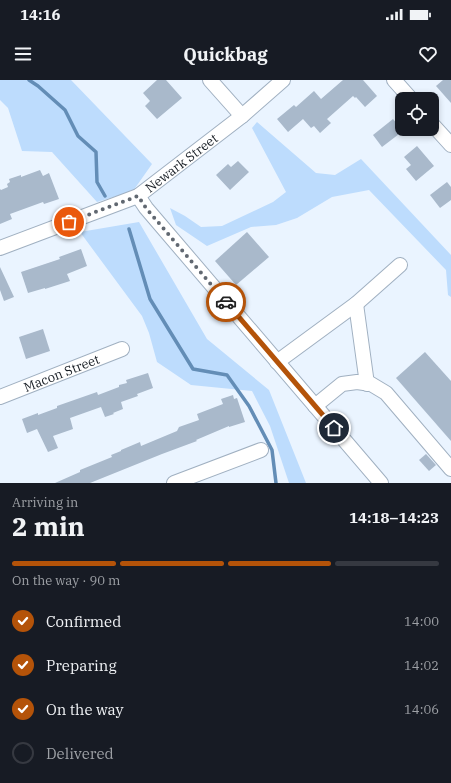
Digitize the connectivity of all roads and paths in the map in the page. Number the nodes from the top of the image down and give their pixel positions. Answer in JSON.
{"nodes":[{"id":1,"x":210,"y":80,"type":"edge"},
{"id":2,"x":282,"y":80,"type":"edge"},
{"id":3,"x":394,"y":80,"type":"edge"},
{"id":4,"x":405,"y":92,"type":"edge"},
{"id":5,"x":242,"y":116,"type":"junction"},
{"id":6,"x":439,"y":132,"type":"edge"},
{"id":7,"x":451,"y":145,"type":"edge"},
{"id":8,"x":138,"y":196,"type":"junction"},
{"id":9,"x":0,"y":248,"type":"edge"},
{"id":10,"x":400,"y":265,"type":"dead end"},
{"id":11,"x":356,"y":304,"type":"junction"},
{"id":12,"x":122,"y":349,"type":"dead end"},
{"id":13,"x":277,"y":362,"type":"junction"},
{"id":14,"x":367,"y":384,"type":"junction"},
{"id":15,"x":0,"y":397,"type":"edge"},
{"id":16,"x":315,"y":406,"type":"junction"},
{"id":17,"x":261,"y":450,"type":"dead end"},
{"id":18,"x":451,"y":469,"type":"edge"},
{"id":19,"x":174,"y":483,"type":"edge"},
{"id":20,"x":381,"y":483,"type":"edge"}],
"edges":[{"from":1,"to":5,"type":"street"},
{"from":2,"to":5,"type":"street","name":"Newark Street"},
{"from":3,"to":4,"type":"street"},
{"from":5,"to":8,"type":"street","name":"Newark Street"},
{"from":6,"to":7,"type":"street"},
{"from":8,"to":9,"type":"street","name":"Newark Street"},
{"from":8,"to":13,"type":"street"},
{"from":10,"to":11,"type":"street"},
{"from":11,"to":13,"type":"street"},
{"from":11,"to":14,"type":"street"},
{"from":12,"to":15,"type":"street","name":"Macon Street"},
{"from":13,"to":16,"type":"street"},
{"from":14,"to":16,"type":"street"},
{"from":14,"to":18,"type":"street"},
{"from":16,"to":20,"type":"street"},
{"from":17,"to":19,"type":"street"}]}
